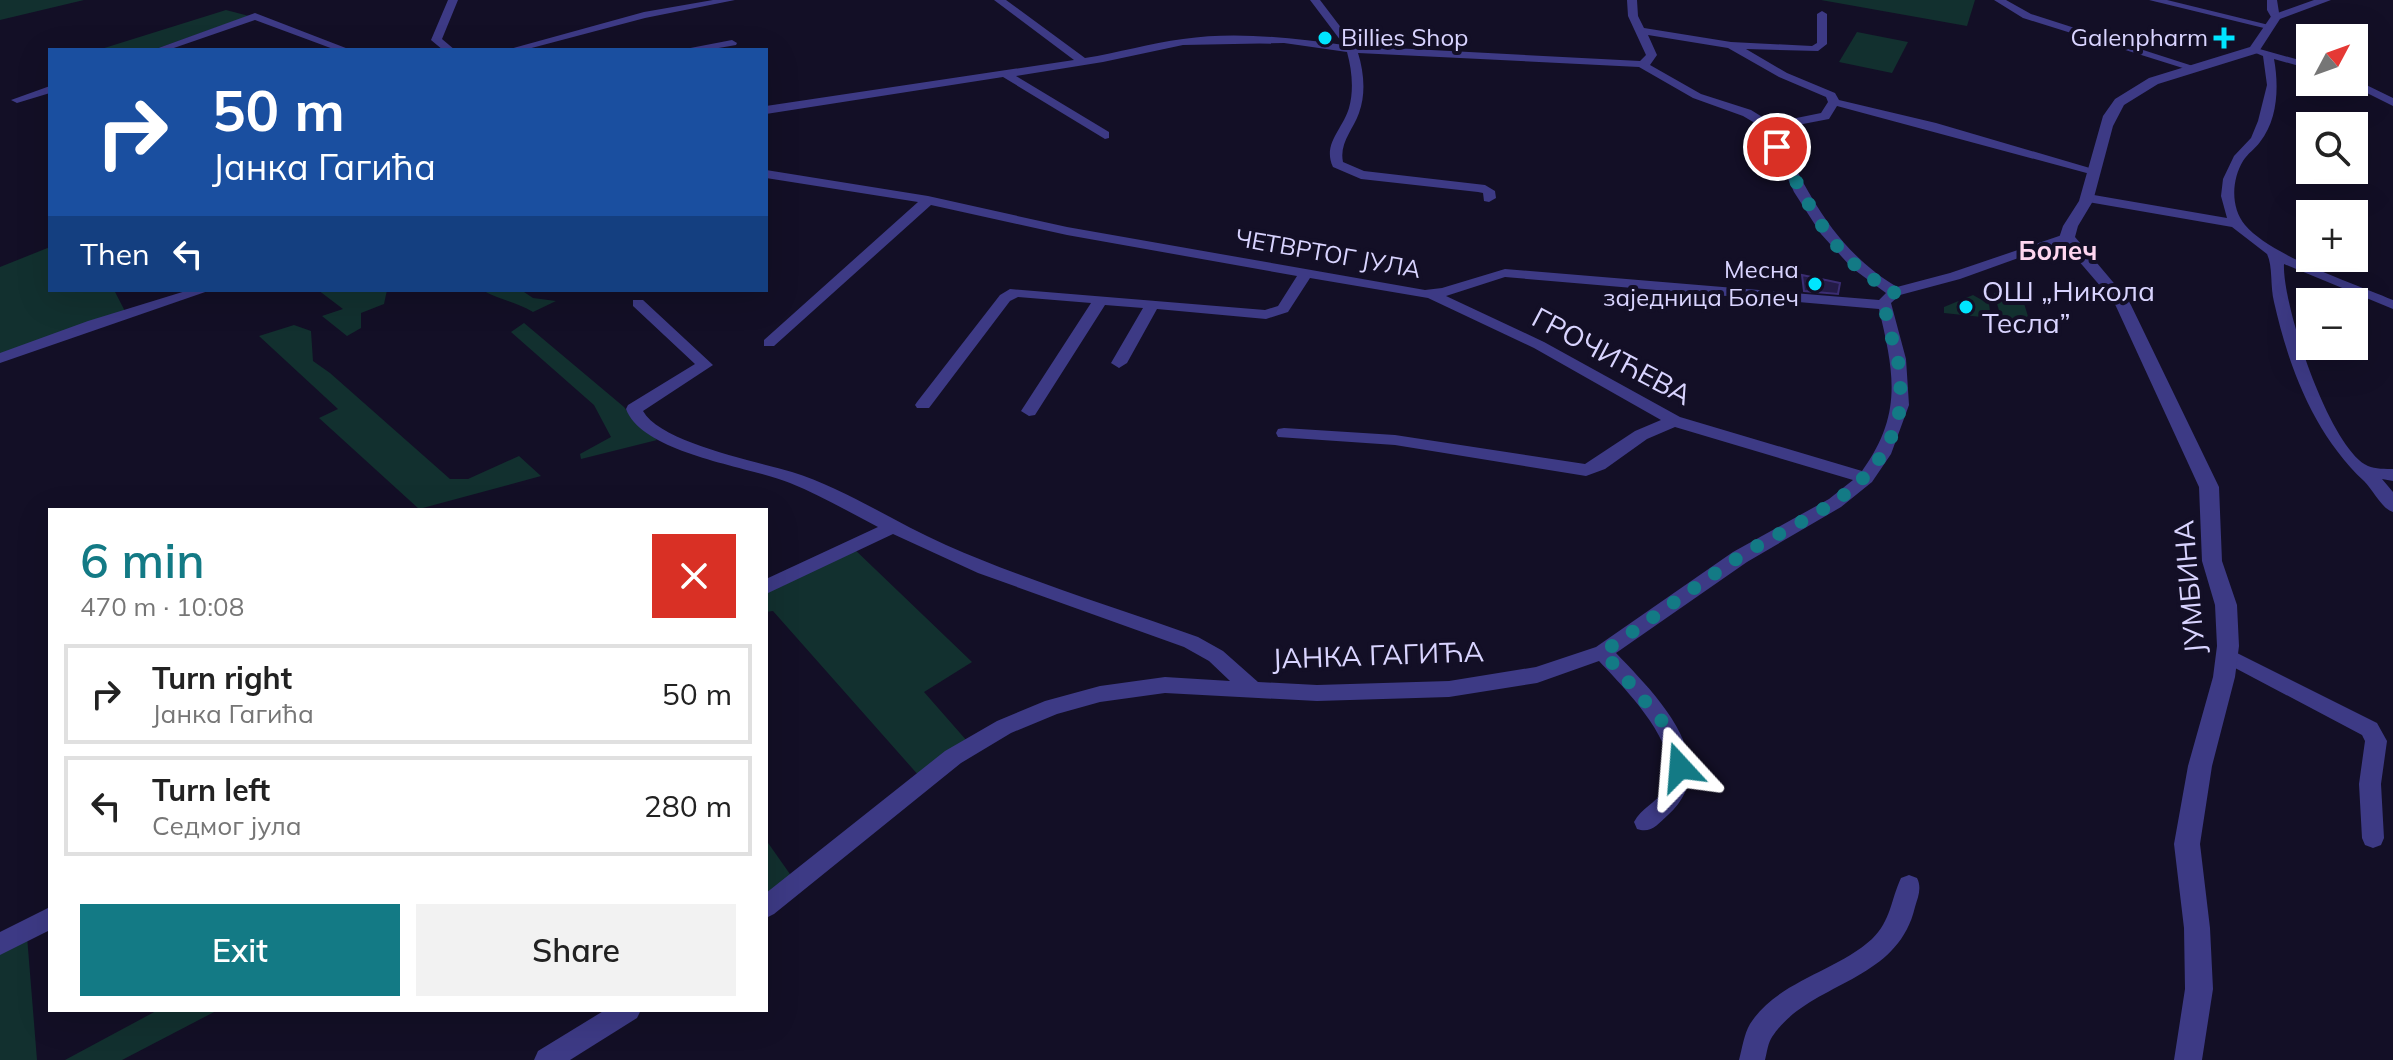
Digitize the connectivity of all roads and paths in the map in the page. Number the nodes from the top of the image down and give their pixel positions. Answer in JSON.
{"nodes":[{"id":1,"x":453,"y":0,"type":"edge"},
{"id":2,"x":730,"y":0,"type":"edge"},
{"id":3,"x":999,"y":0,"type":"edge"},
{"id":4,"x":1315,"y":0,"type":"edge"},
{"id":5,"x":1632,"y":0,"type":"edge"},
{"id":6,"x":1999,"y":0,"type":"edge"},
{"id":7,"x":2154,"y":0,"type":"edge"},
{"id":8,"x":2272,"y":0,"type":"edge"},
{"id":9,"x":2325,"y":0,"type":"edge"},
{"id":10,"x":1822,"y":14,"type":"dead end"},
{"id":11,"x":2272,"y":21,"type":"junction"},
{"id":12,"x":1642,"y":31,"type":"junction"},
{"id":13,"x":732,"y":43,"type":"dead end"},
{"id":14,"x":1731,"y":45,"type":"junction"},
{"id":15,"x":164,"y":48,"type":"edge"},
{"id":16,"x":341,"y":48,"type":"edge"},
{"id":17,"x":447,"y":48,"type":"edge"},
{"id":18,"x":519,"y":48,"type":"edge"},
{"id":19,"x":698,"y":48,"type":"edge"},
{"id":20,"x":1351,"y":50,"type":"junction"},
{"id":21,"x":2261,"y":52,"type":"junction"},
{"id":22,"x":1082,"y":61,"type":"junction"},
{"id":23,"x":2296,"y":62,"type":"edge"},
{"id":24,"x":1641,"y":64,"type":"junction"},
{"id":25,"x":2190,"y":67,"type":"junction"},
{"id":26,"x":1002,"y":72,"type":"junction"},
{"id":27,"x":48,"y":90,"type":"edge"},
{"id":28,"x":2368,"y":90,"type":"edge"},
{"id":29,"x":17,"y":100,"type":"dead end"},
{"id":30,"x":1834,"y":102,"type":"junction"},
{"id":31,"x":2393,"y":103,"type":"edge"},
{"id":32,"x":768,"y":110,"type":"edge"},
{"id":33,"x":1770,"y":127,"type":"junction"},
{"id":34,"x":1105,"y":135,"type":"dead end"},
{"id":35,"x":2094,"y":171,"type":"junction"},
{"id":36,"x":768,"y":174,"type":"edge"},
{"id":37,"x":1489,"y":198,"type":"dead end"},
{"id":38,"x":2088,"y":198,"type":"junction"},
{"id":39,"x":928,"y":200,"type":"junction"},
{"id":40,"x":2236,"y":224,"type":"junction"},
{"id":41,"x":2067,"y":238,"type":"junction"},
{"id":42,"x":2277,"y":256,"type":"junction"},
{"id":43,"x":1307,"y":272,"type":"junction"},
{"id":44,"x":197,"y":292,"type":"edge"},
{"id":45,"x":1431,"y":294,"type":"junction"},
{"id":46,"x":1890,"y":299,"type":"junction"},
{"id":47,"x":1101,"y":300,"type":"junction"},
{"id":48,"x":638,"y":303,"type":"dead end"},
{"id":49,"x":1152,"y":305,"type":"junction"},
{"id":50,"x":2393,"y":305,"type":"edge"},
{"id":51,"x":769,"y":343,"type":"dead end"},
{"id":52,"x":0,"y":358,"type":"edge"},
{"id":53,"x":1119,"y":363,"type":"dead end"},
{"id":54,"x":923,"y":405,"type":"dead end"},
{"id":55,"x":1029,"y":411,"type":"dead end"},
{"id":56,"x":1674,"y":421,"type":"junction"},
{"id":57,"x":1284,"y":433,"type":"dead end"},
{"id":58,"x":2367,"y":472,"type":"junction"},
{"id":59,"x":2393,"y":475,"type":"edge"},
{"id":60,"x":1866,"y":478,"type":"junction"},
{"id":61,"x":2393,"y":506,"type":"edge"},
{"id":62,"x":893,"y":527,"type":"junction"},
{"id":63,"x":768,"y":586,"type":"edge"},
{"id":64,"x":1603,"y":652,"type":"junction"},
{"id":65,"x":2227,"y":655,"type":"junction"},
{"id":66,"x":1251,"y":688,"type":"junction"},
{"id":67,"x":1645,"y":822,"type":"dead end"},
{"id":68,"x":2373,"y":838,"type":"dead end"},
{"id":69,"x":1909,"y":885,"type":"dead end"},
{"id":70,"x":768,"y":905,"type":"edge"},
{"id":71,"x":48,"y":919,"type":"edge"},
{"id":72,"x":0,"y":944,"type":"edge"},
{"id":73,"x":625,"y":1012,"type":"edge"},
{"id":74,"x":547,"y":1060,"type":"edge"},
{"id":75,"x":1752,"y":1060,"type":"edge"},
{"id":76,"x":2188,"y":1060,"type":"edge"}],
"edges":[{"from":1,"to":17,"type":"street"},
{"from":2,"to":18,"type":"street"},
{"from":3,"to":22,"type":"street"},
{"from":4,"to":20,"type":"street"},
{"from":5,"to":12,"type":"street"},
{"from":6,"to":25,"type":"street"},
{"from":7,"to":11,"type":"street"},
{"from":8,"to":11,"type":"street"},
{"from":9,"to":11,"type":"street"},
{"from":10,"to":14,"type":"street"},
{"from":11,"to":21,"type":"street"},
{"from":12,"to":14,"type":"street"},
{"from":12,"to":24,"type":"street"},
{"from":13,"to":19,"type":"street"},
{"from":14,"to":30,"type":"street"},
{"from":15,"to":16,"type":"street"},
{"from":20,"to":22,"type":"street"},
{"from":20,"to":24,"type":"street"},
{"from":20,"to":37,"type":"street"},
{"from":21,"to":23,"type":"street"},
{"from":21,"to":25,"type":"street"},
{"from":21,"to":40,"type":"street"},
{"from":22,"to":26,"type":"street"},
{"from":24,"to":33,"type":"street"},
{"from":25,"to":35,"type":"street"},
{"from":26,"to":32,"type":"street"},
{"from":26,"to":34,"type":"street"},
{"from":27,"to":29,"type":"street"},
{"from":28,"to":31,"type":"street"},
{"from":30,"to":33,"type":"street"},
{"from":30,"to":35,"type":"street"},
{"from":33,"to":46,"type":"street"},
{"from":35,"to":38,"type":"street"},
{"from":36,"to":39,"type":"street","name":"ЧЕТВРТОГ ЈУЛА"},
{"from":38,"to":40,"type":"street"},
{"from":38,"to":41,"type":"street"},
{"from":39,"to":43,"type":"street","name":"ЧЕТВРТОГ ЈУЛА"},
{"from":39,"to":51,"type":"street"},
{"from":40,"to":42,"type":"street"},
{"from":41,"to":46,"type":"street","name":"ЧЕТВРТОГ ЈУЛА"},
{"from":41,"to":65,"type":"street","name":"ЈУМБИНА"},
{"from":42,"to":50,"type":"street"},
{"from":42,"to":58,"type":"street"},
{"from":43,"to":45,"type":"street","name":"ЧЕТВРТОГ ЈУЛА"},
{"from":43,"to":49,"type":"street"},
{"from":44,"to":52,"type":"street"},
{"from":45,"to":46,"type":"street","name":"ЧЕТВРТОГ ЈУЛА"},
{"from":45,"to":56,"type":"street","name":"ГРОЧИЋЕВА"},
{"from":46,"to":60,"type":"street","name":"ЈАНКА ГАГИЋА"},
{"from":47,"to":49,"type":"street"},
{"from":47,"to":54,"type":"street"},
{"from":47,"to":55,"type":"street"},
{"from":48,"to":62,"type":"street"},
{"from":49,"to":53,"type":"street"},
{"from":56,"to":57,"type":"street"},
{"from":56,"to":60,"type":"street","name":"ГРОЧИЋЕВА"},
{"from":58,"to":59,"type":"street"},
{"from":58,"to":61,"type":"street"},
{"from":60,"to":64,"type":"street","name":"ЈАНКА ГАГИЋА"},
{"from":62,"to":63,"type":"street"},
{"from":62,"to":66,"type":"street"},
{"from":64,"to":66,"type":"street","name":"ЈАНКА ГАГИЋА"},
{"from":64,"to":67,"type":"street"},
{"from":65,"to":68,"type":"street"},
{"from":65,"to":76,"type":"street","name":"ЈУМБИНА"},
{"from":66,"to":70,"type":"street","name":"ЈАНКА ГАГИЋА"},
{"from":69,"to":75,"type":"street"},
{"from":71,"to":72,"type":"street"},
{"from":73,"to":74,"type":"street"}]}
